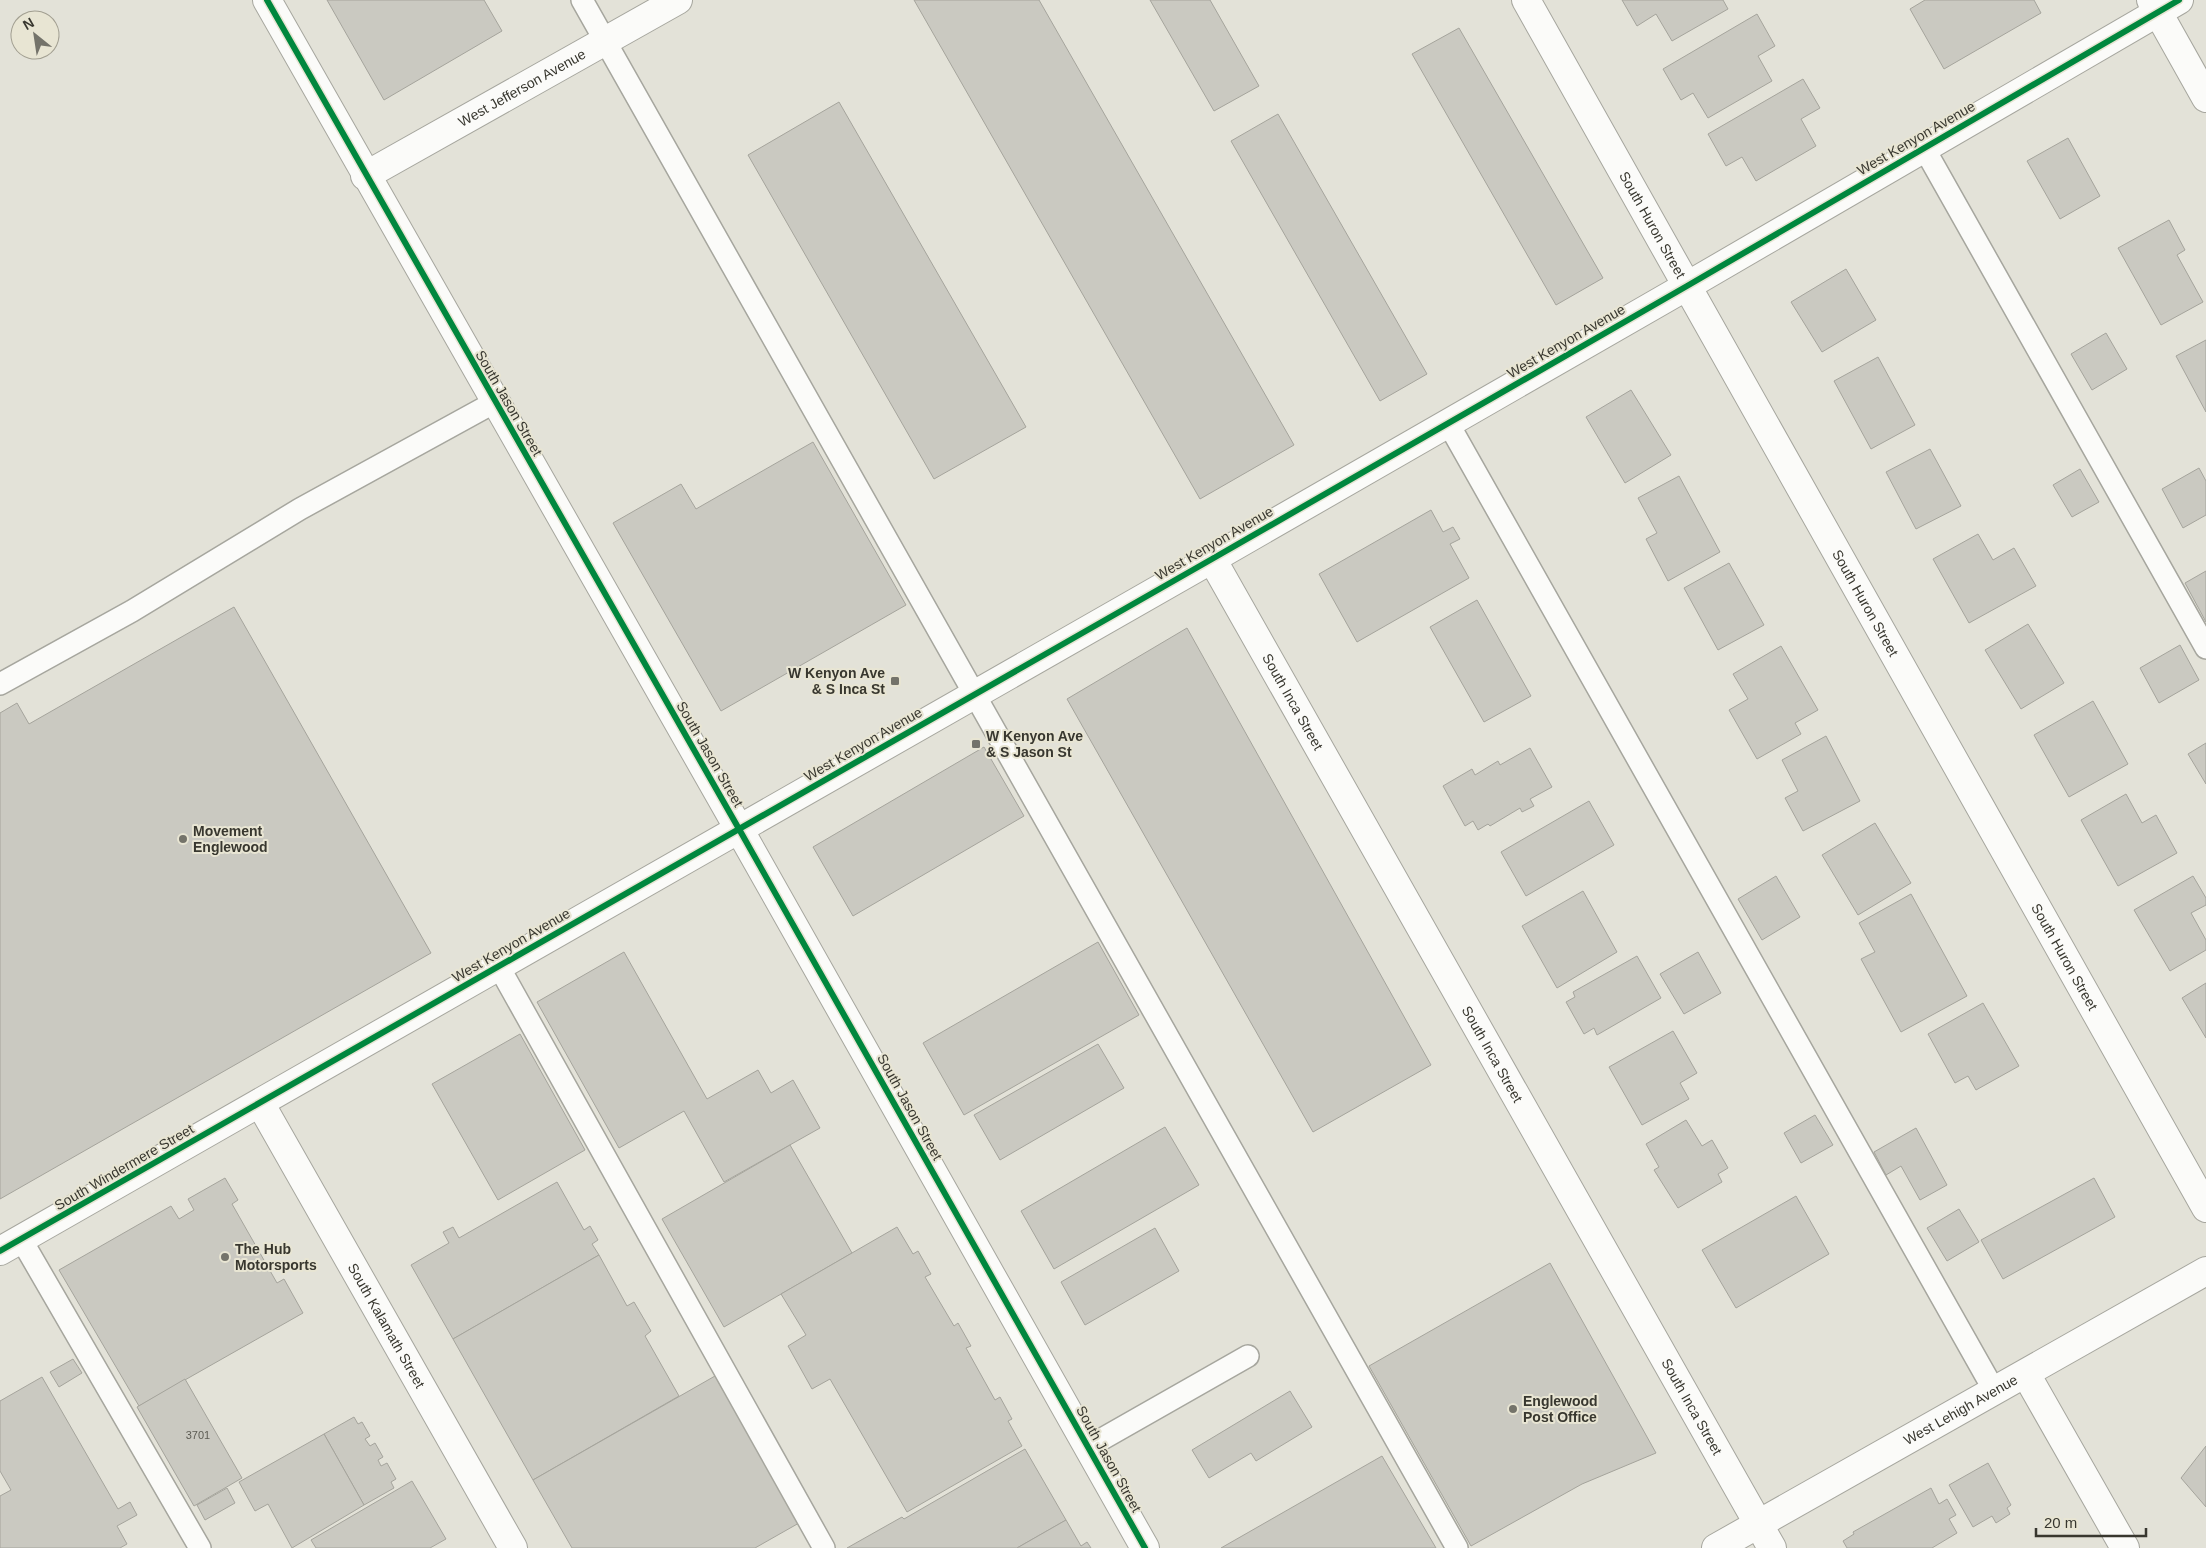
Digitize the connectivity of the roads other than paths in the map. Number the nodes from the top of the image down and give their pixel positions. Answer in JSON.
{"nodes":[{"id":1,"x":267,"y":0,"type":"edge"},
{"id":2,"x":582,"y":0,"type":"edge"},
{"id":3,"x":678,"y":0,"type":"edge"},
{"id":4,"x":1526,"y":0,"type":"edge"},
{"id":5,"x":2163,"y":4,"type":"edge"},
{"id":6,"x":604,"y":41,"type":"junction"},
{"id":7,"x":2206,"y":98,"type":"edge"},
{"id":8,"x":1924,"y":148,"type":"junction"},
{"id":9,"x":365,"y":176,"type":"junction"},
{"id":10,"x":1687,"y":286,"type":"junction"},
{"id":11,"x":495,"y":402,"type":"junction"},
{"id":12,"x":1448,"y":423,"type":"junction"},
{"id":13,"x":1212,"y":559,"type":"junction"},
{"id":14,"x":2206,"y":648,"type":"edge"},
{"id":15,"x":0,"y":684,"type":"edge"},
{"id":16,"x":975,"y":694,"type":"junction"},
{"id":17,"x":739,"y":829,"type":"junction"},
{"id":18,"x":498,"y":967,"type":"junction"},
{"id":19,"x":260,"y":1103,"type":"junction"},
{"id":20,"x":2206,"y":1208,"type":"edge"},
{"id":21,"x":11,"y":1245,"type":"edge"},
{"id":22,"x":2206,"y":1270,"type":"edge"},
{"id":23,"x":1248,"y":1356,"type":"dead end"},
{"id":24,"x":2026,"y":1374,"type":"junction"},
{"id":25,"x":1995,"y":1392,"type":"junction"},
{"id":26,"x":1088,"y":1447,"type":"junction"},
{"id":27,"x":1758,"y":1524,"type":"junction"},
{"id":28,"x":200,"y":1548,"type":"edge"},
{"id":29,"x":513,"y":1548,"type":"edge"},
{"id":30,"x":824,"y":1548,"type":"edge"},
{"id":31,"x":1145,"y":1548,"type":"edge"},
{"id":32,"x":1457,"y":1548,"type":"edge"},
{"id":33,"x":1716,"y":1548,"type":"edge"},
{"id":34,"x":1772,"y":1548,"type":"edge"},
{"id":35,"x":2124,"y":1548,"type":"edge"}],
"edges":[{"from":1,"to":9,"type":"street","name":"South Jason Street"},
{"from":2,"to":6,"type":"lane"},
{"from":3,"to":6,"type":"street","name":"West Jefferson Avenue"},
{"from":4,"to":10,"type":"street","name":"South Huron Street"},
{"from":5,"to":7,"type":"street"},
{"from":5,"to":8,"type":"street","name":"West Kenyon Avenue"},
{"from":6,"to":9,"type":"street","name":"West Jefferson Avenue"},
{"from":6,"to":16,"type":"lane"},
{"from":8,"to":10,"type":"street","name":"West Kenyon Avenue"},
{"from":8,"to":14,"type":"lane"},
{"from":9,"to":11,"type":"street","name":"South Jason Street"},
{"from":10,"to":12,"type":"street","name":"West Kenyon Avenue"},
{"from":10,"to":20,"type":"street","name":"South Huron Street"},
{"from":11,"to":15,"type":"lane"},
{"from":11,"to":17,"type":"street","name":"South Jason Street"},
{"from":12,"to":13,"type":"street","name":"West Kenyon Avenue"},
{"from":12,"to":25,"type":"lane"},
{"from":13,"to":16,"type":"street","name":"West Kenyon Avenue"},
{"from":13,"to":27,"type":"street","name":"South Inca Street"},
{"from":16,"to":17,"type":"street","name":"West Kenyon Avenue"},
{"from":16,"to":32,"type":"lane"},
{"from":17,"to":18,"type":"street","name":"West Kenyon Avenue"},
{"from":17,"to":26,"type":"street","name":"South Jason Street"},
{"from":18,"to":19,"type":"street","name":"West Kenyon Avenue"},
{"from":18,"to":30,"type":"lane"},
{"from":19,"to":21,"type":"street","name":"South Windermere Street"},
{"from":19,"to":29,"type":"street","name":"South Kalamath Street"},
{"from":21,"to":28,"type":"lane"},
{"from":22,"to":24,"type":"street","name":"West Lehigh Avenue"},
{"from":23,"to":26,"type":"lane"},
{"from":24,"to":25,"type":"street","name":"West Lehigh Avenue"},
{"from":24,"to":35,"type":"street"},
{"from":25,"to":27,"type":"street","name":"West Lehigh Avenue"},
{"from":26,"to":31,"type":"street","name":"South Jason Street"},
{"from":27,"to":33,"type":"street","name":"West Lehigh Avenue"},
{"from":27,"to":34,"type":"street","name":"South Inca Street"}]}
